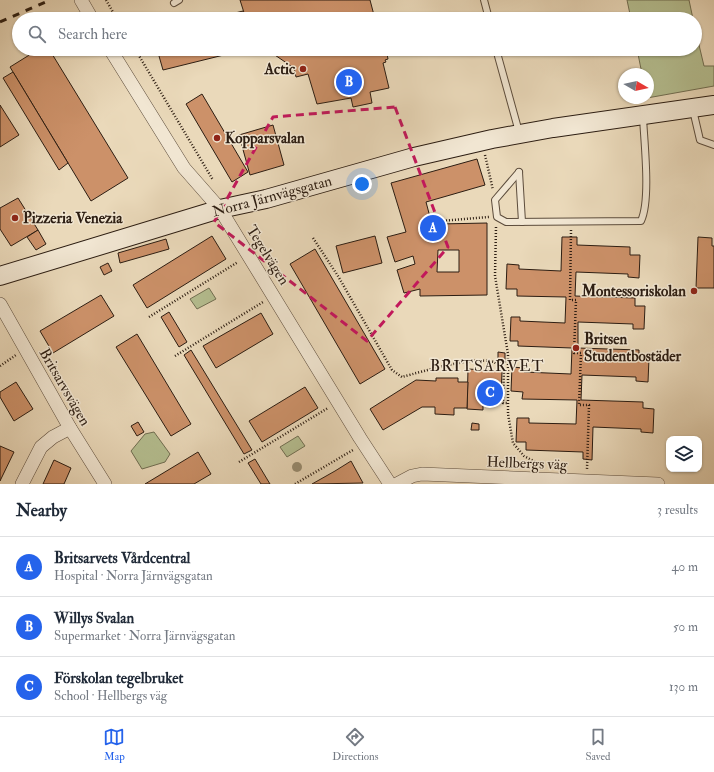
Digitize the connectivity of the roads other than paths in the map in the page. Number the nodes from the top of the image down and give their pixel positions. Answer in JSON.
{"nodes":[{"id":1,"x":81,"y":0,"type":"edge"},
{"id":2,"x":484,"y":0,"type":"edge"},
{"id":3,"x":88,"y":12,"type":"edge"},
{"id":4,"x":487,"y":12,"type":"edge"},
{"id":5,"x":114,"y":56,"type":"edge"},
{"id":6,"x":498,"y":56,"type":"edge"},
{"id":7,"x":714,"y":105,"type":"edge"},
{"id":8,"x":693,"y":108,"type":"junction"},
{"id":9,"x":642,"y":115,"type":"junction"},
{"id":10,"x":519,"y":134,"type":"junction"},
{"id":11,"x":714,"y":146,"type":"edge"},
{"id":12,"x":220,"y":209,"type":"junction"},
{"id":13,"x":522,"y":222,"type":"junction"},
{"id":14,"x":0,"y":276,"type":"edge"},
{"id":15,"x":0,"y":304,"type":"edge"},
{"id":16,"x":70,"y":428,"type":"junction"},
{"id":17,"x":22,"y":484,"type":"edge"},
{"id":18,"x":105,"y":484,"type":"edge"},
{"id":19,"x":390,"y":484,"type":"edge"},
{"id":20,"x":397,"y":484,"type":"edge"},
{"id":21,"x":658,"y":484,"type":"edge"}],
"edges":[{"from":1,"to":3,"type":"street"},
{"from":2,"to":4,"type":"lane"},
{"from":5,"to":12,"type":"street","name":"Tegelvägen"},
{"from":6,"to":10,"type":"lane"},
{"from":7,"to":8,"type":"street","name":"Norra Järnvägsgatan"},
{"from":8,"to":9,"type":"street","name":"Norra Järnvägsgatan"},
{"from":8,"to":11,"type":"lane"},
{"from":9,"to":10,"type":"street","name":"Norra Järnvägsgatan"},
{"from":9,"to":13,"type":"lane"},
{"from":10,"to":12,"type":"street","name":"Norra Järnvägsgatan"},
{"from":12,"to":14,"type":"street","name":"Norra Järnvägsgatan"},
{"from":12,"to":19,"type":"street","name":"Tegelvägen"},
{"from":13,"to":13,"type":"lane"},
{"from":15,"to":16,"type":"street","name":"Britsarvsvägen"},
{"from":16,"to":17,"type":"street"},
{"from":16,"to":18,"type":"street","name":"Britsarvsvägen"},
{"from":20,"to":21,"type":"street","name":"Hellbergs väg"}]}
